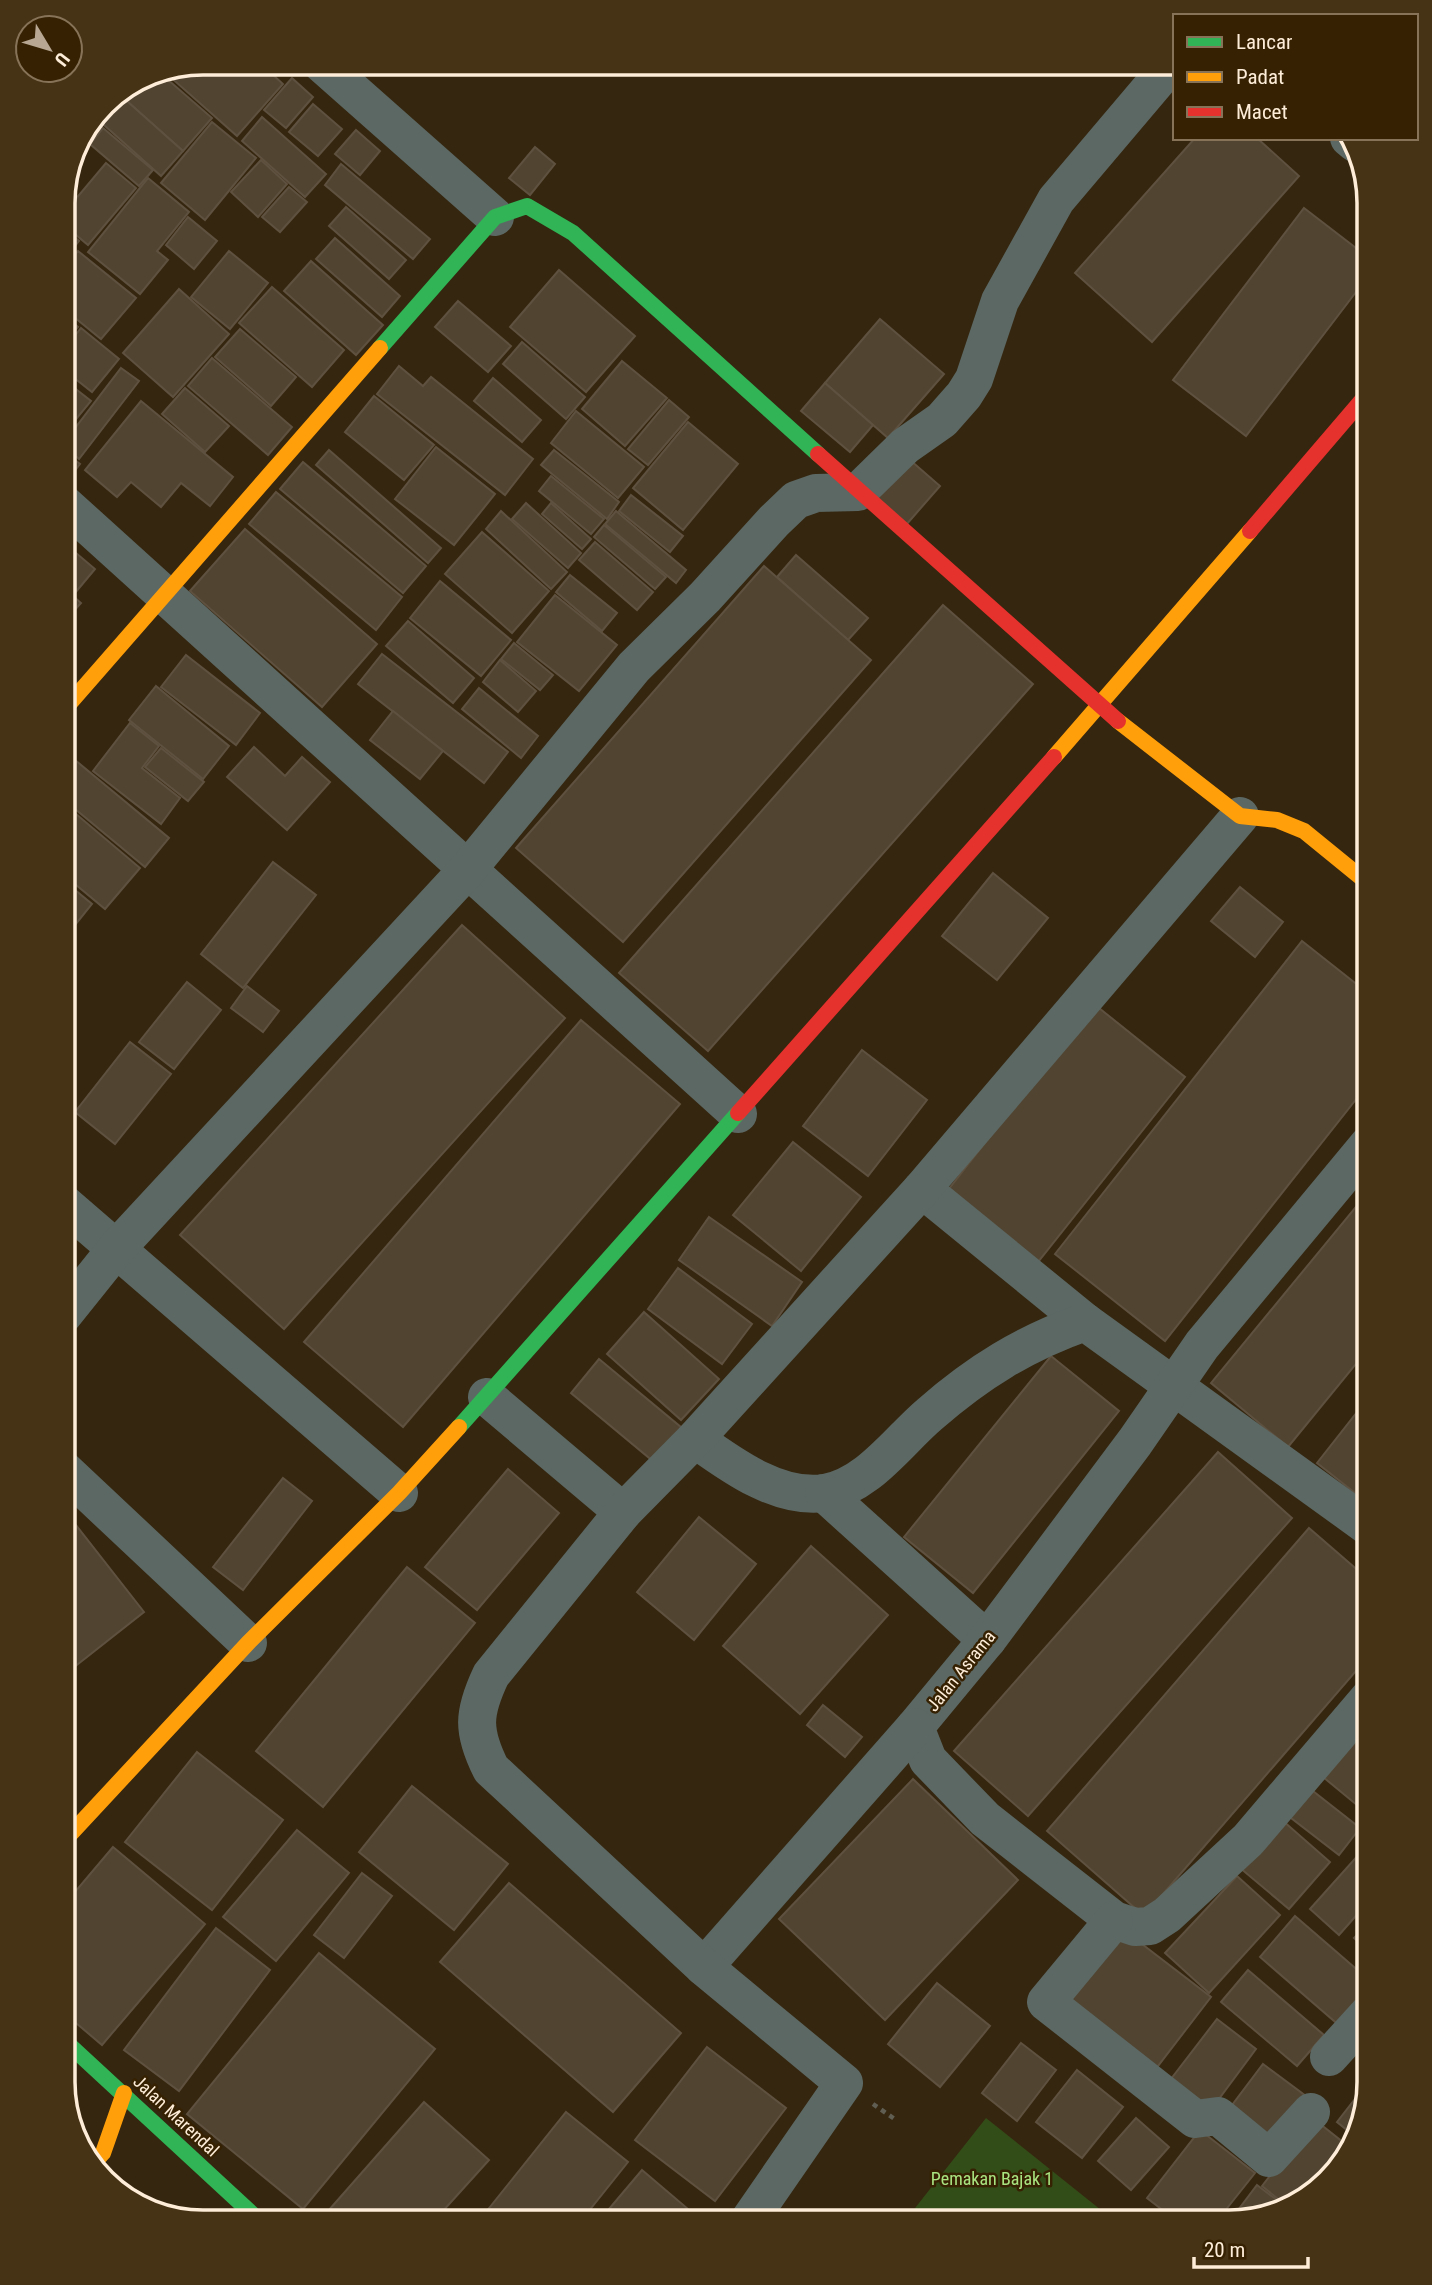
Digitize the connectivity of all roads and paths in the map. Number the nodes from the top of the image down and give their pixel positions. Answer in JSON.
{"nodes":[{"id":1,"x":336,"y":76,"type":"edge"},
{"id":2,"x":1161,"y":76,"type":"edge"},
{"id":3,"x":495,"y":217,"type":"junction"},
{"id":4,"x":1357,"y":406,"type":"edge"},
{"id":5,"x":858,"y":492,"type":"junction"},
{"id":6,"x":76,"y":514,"type":"edge"},
{"id":7,"x":165,"y":593,"type":"junction"},
{"id":8,"x":76,"y":696,"type":"edge"},
{"id":9,"x":1099,"y":706,"type":"junction"},
{"id":10,"x":1240,"y":816,"type":"junction"},
{"id":11,"x":468,"y":869,"type":"junction"},
{"id":12,"x":1357,"y":874,"type":"edge"},
{"id":13,"x":738,"y":1114,"type":"junction"},
{"id":14,"x":1357,"y":1158,"type":"edge"},
{"id":15,"x":922,"y":1189,"type":"junction"},
{"id":16,"x":75,"y":1214,"type":"edge"},
{"id":17,"x":116,"y":1249,"type":"junction"},
{"id":18,"x":75,"y":1300,"type":"edge"},
{"id":19,"x":1085,"y":1322,"type":"junction"},
{"id":20,"x":1174,"y":1384,"type":"junction"},
{"id":21,"x":486,"y":1397,"type":"junction"},
{"id":22,"x":695,"y":1439,"type":"junction"},
{"id":23,"x":75,"y":1481,"type":"edge"},
{"id":24,"x":399,"y":1493,"type":"junction"},
{"id":25,"x":824,"y":1493,"type":"junction"},
{"id":26,"x":623,"y":1512,"type":"junction"},
{"id":27,"x":1357,"y":1518,"type":"edge"},
{"id":28,"x":987,"y":1640,"type":"junction"},
{"id":29,"x":248,"y":1643,"type":"junction"},
{"id":30,"x":1357,"y":1712,"type":"edge"},
{"id":31,"x":915,"y":1727,"type":"junction"},
{"id":32,"x":75,"y":1829,"type":"edge"},
{"id":33,"x":1114,"y":1920,"type":"junction"},
{"id":34,"x":704,"y":1967,"type":"junction"},
{"id":35,"x":1357,"y":2026,"type":"edge"},
{"id":36,"x":75,"y":2050,"type":"edge"},
{"id":37,"x":1329,"y":2057,"type":"dead end"},
{"id":38,"x":124,"y":2093,"type":"junction"},
{"id":39,"x":1311,"y":2112,"type":"dead end"},
{"id":40,"x":100,"y":2156,"type":"edge"},
{"id":41,"x":247,"y":2209,"type":"edge"},
{"id":42,"x":757,"y":2210,"type":"edge"}],
"edges":[{"from":1,"to":3,"type":"street"},
{"from":2,"to":5,"type":"street"},
{"from":3,"to":5,"type":"street"},
{"from":3,"to":7,"type":"street"},
{"from":4,"to":9,"type":"street"},
{"from":5,"to":9,"type":"street"},
{"from":5,"to":11,"type":"street"},
{"from":6,"to":7,"type":"street"},
{"from":7,"to":8,"type":"street"},
{"from":7,"to":11,"type":"street"},
{"from":9,"to":10,"type":"street"},
{"from":9,"to":13,"type":"street"},
{"from":10,"to":12,"type":"street"},
{"from":10,"to":15,"type":"street"},
{"from":11,"to":13,"type":"street"},
{"from":11,"to":17,"type":"street"},
{"from":13,"to":21,"type":"street"},
{"from":14,"to":20,"type":"street","name":"Jalan Asrama"},
{"from":15,"to":19,"type":"street"},
{"from":15,"to":22,"type":"street"},
{"from":16,"to":17,"type":"street"},
{"from":17,"to":18,"type":"street"},
{"from":17,"to":24,"type":"street"},
{"from":19,"to":20,"type":"street"},
{"from":19,"to":25,"type":"street"},
{"from":20,"to":27,"type":"street"},
{"from":20,"to":28,"type":"street","name":"Jalan Asrama"},
{"from":21,"to":24,"type":"street"},
{"from":21,"to":26,"type":"street"},
{"from":22,"to":25,"type":"street"},
{"from":22,"to":26,"type":"street"},
{"from":23,"to":29,"type":"street"},
{"from":24,"to":29,"type":"street"},
{"from":25,"to":28,"type":"street"},
{"from":26,"to":34,"type":"street"},
{"from":28,"to":31,"type":"street","name":"Jalan Asrama"},
{"from":29,"to":32,"type":"street"},
{"from":30,"to":33,"type":"street","name":"Jalan Asrama"},
{"from":31,"to":33,"type":"street","name":"Jalan Asrama"},
{"from":31,"to":34,"type":"street"},
{"from":33,"to":39,"type":"street"},
{"from":34,"to":42,"type":"street"},
{"from":35,"to":37,"type":"street"},
{"from":36,"to":38,"type":"street","name":"Jalan Marendal"},
{"from":38,"to":40,"type":"street"},
{"from":38,"to":41,"type":"street","name":"Jalan Marendal"}]}
